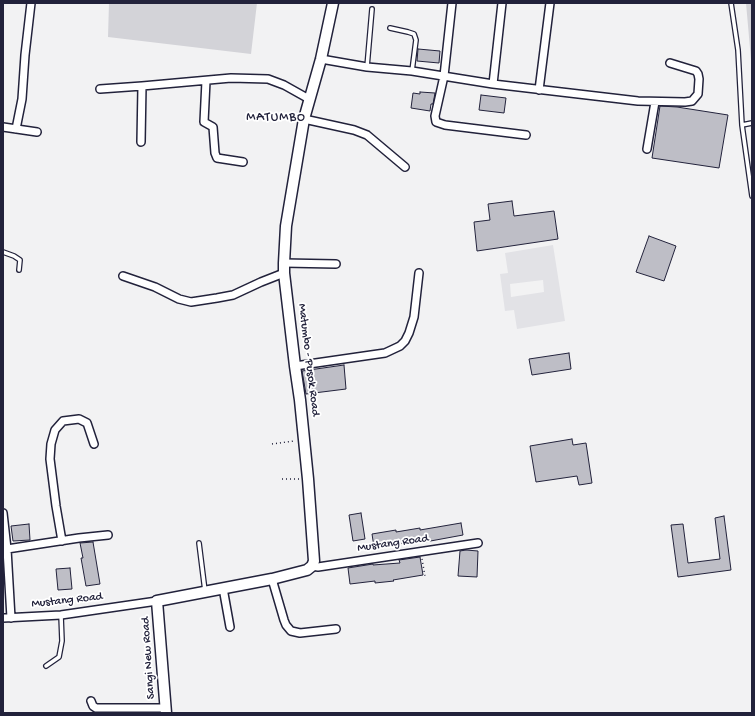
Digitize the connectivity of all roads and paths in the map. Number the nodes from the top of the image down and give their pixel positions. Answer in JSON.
{"nodes":[{"id":1,"x":31,"y":3,"type":"edge"},
{"id":2,"x":333,"y":3,"type":"edge"},
{"id":3,"x":452,"y":3,"type":"edge"},
{"id":4,"x":502,"y":3,"type":"edge"},
{"id":5,"x":550,"y":3,"type":"edge"},
{"id":6,"x":731,"y":3,"type":"edge"},
{"id":7,"x":372,"y":9,"type":"dead end"},
{"id":8,"x":390,"y":28,"type":"dead end"},
{"id":9,"x":321,"y":59,"type":"junction"},
{"id":10,"x":670,"y":63,"type":"dead end"},
{"id":11,"x":367,"y":67,"type":"junction"},
{"id":12,"x":412,"y":71,"type":"junction"},
{"id":13,"x":444,"y":76,"type":"junction"},
{"id":14,"x":206,"y":80,"type":"junction"},
{"id":15,"x":493,"y":84,"type":"junction"},
{"id":16,"x":142,"y":86,"type":"junction"},
{"id":17,"x":100,"y":88,"type":"dead end"},
{"id":18,"x":539,"y":90,"type":"junction"},
{"id":19,"x":309,"y":99,"type":"junction"},
{"id":20,"x":655,"y":102,"type":"junction"},
{"id":21,"x":304,"y":119,"type":"junction"},
{"id":22,"x":752,"y":124,"type":"edge"},
{"id":23,"x":742,"y":125,"type":"junction"},
{"id":24,"x":3,"y":126,"type":"edge"},
{"id":25,"x":16,"y":129,"type":"junction"},
{"id":26,"x":37,"y":132,"type":"dead end"},
{"id":27,"x":526,"y":135,"type":"dead end"},
{"id":28,"x":141,"y":142,"type":"dead end"},
{"id":29,"x":647,"y":149,"type":"dead end"},
{"id":30,"x":243,"y":162,"type":"dead end"},
{"id":31,"x":405,"y":167,"type":"dead end"},
{"id":32,"x":752,"y":196,"type":"edge"},
{"id":33,"x":3,"y":252,"type":"edge"},
{"id":34,"x":336,"y":264,"type":"dead end"},
{"id":35,"x":284,"y":268,"type":"junction"},
{"id":36,"x":19,"y":270,"type":"dead end"},
{"id":37,"x":419,"y":273,"type":"dead end"},
{"id":38,"x":123,"y":276,"type":"dead end"},
{"id":39,"x":295,"y":366,"type":"junction"},
{"id":40,"x":304,"y":440,"type":"junction"},
{"id":41,"x":94,"y":444,"type":"dead end"},
{"id":42,"x":272,"y":444,"type":"dead end"},
{"id":43,"x":282,"y":479,"type":"dead end"},
{"id":44,"x":308,"y":479,"type":"junction"},
{"id":45,"x":3,"y":513,"type":"edge"},
{"id":46,"x":108,"y":536,"type":"dead end"},
{"id":47,"x":62,"y":541,"type":"junction"},
{"id":48,"x":199,"y":543,"type":"dead end"},
{"id":49,"x":478,"y":543,"type":"dead end"},
{"id":50,"x":7,"y":549,"type":"junction"},
{"id":51,"x":421,"y":552,"type":"junction"},
{"id":52,"x":312,"y":566,"type":"junction"},
{"id":53,"x":425,"y":576,"type":"dead end"},
{"id":54,"x":272,"y":579,"type":"junction"},
{"id":55,"x":224,"y":588,"type":"junction"},
{"id":56,"x":205,"y":592,"type":"junction"},
{"id":57,"x":157,"y":601,"type":"junction"},
{"id":58,"x":60,"y":615,"type":"junction"},
{"id":59,"x":3,"y":618,"type":"edge"},
{"id":60,"x":11,"y":618,"type":"junction"},
{"id":61,"x":230,"y":627,"type":"dead end"},
{"id":62,"x":336,"y":629,"type":"dead end"},
{"id":63,"x":46,"y":666,"type":"dead end"},
{"id":64,"x":91,"y":701,"type":"dead end"},
{"id":65,"x":166,"y":711,"type":"edge"}],
"edges":[{"from":1,"to":25,"type":"street"},
{"from":2,"to":9,"type":"street","name":"Matumbo - Pusok Road"},
{"from":3,"to":13,"type":"street"},
{"from":4,"to":15,"type":"street"},
{"from":5,"to":18,"type":"street"},
{"from":6,"to":23,"type":"lane"},
{"from":7,"to":11,"type":"lane"},
{"from":8,"to":12,"type":"lane"},
{"from":9,"to":11,"type":"street"},
{"from":9,"to":19,"type":"street","name":"Matumbo - Pusok Road"},
{"from":10,"to":20,"type":"street"},
{"from":11,"to":12,"type":"street"},
{"from":12,"to":13,"type":"street"},
{"from":13,"to":15,"type":"street"},
{"from":13,"to":27,"type":"street"},
{"from":14,"to":16,"type":"street"},
{"from":14,"to":19,"type":"street"},
{"from":14,"to":30,"type":"street"},
{"from":15,"to":18,"type":"street"},
{"from":16,"to":17,"type":"street"},
{"from":16,"to":28,"type":"street"},
{"from":18,"to":20,"type":"street"},
{"from":19,"to":21,"type":"street","name":"Matumbo - Pusok Road"},
{"from":20,"to":29,"type":"street"},
{"from":21,"to":31,"type":"street"},
{"from":21,"to":35,"type":"street","name":"Matumbo - Pusok Road"},
{"from":22,"to":23,"type":"lane"},
{"from":23,"to":32,"type":"lane"},
{"from":24,"to":25,"type":"street"},
{"from":25,"to":26,"type":"street"},
{"from":33,"to":36,"type":"lane"},
{"from":34,"to":35,"type":"street"},
{"from":35,"to":38,"type":"street"},
{"from":35,"to":39,"type":"street","name":"Matumbo - Pusok Road"},
{"from":37,"to":39,"type":"street"},
{"from":39,"to":40,"type":"street","name":"Matumbo - Pusok Road"},
{"from":40,"to":42,"type":"path"},
{"from":40,"to":44,"type":"street","name":"Matumbo - Pusok Road"},
{"from":41,"to":47,"type":"street"},
{"from":43,"to":44,"type":"path"},
{"from":44,"to":52,"type":"street","name":"Matumbo - Pusok Road"},
{"from":45,"to":50,"type":"street"},
{"from":46,"to":47,"type":"street"},
{"from":47,"to":50,"type":"street"},
{"from":48,"to":56,"type":"lane"},
{"from":49,"to":51,"type":"street","name":"Mustang Road"},
{"from":50,"to":60,"type":"street"},
{"from":51,"to":52,"type":"street","name":"Mustang Road"},
{"from":51,"to":53,"type":"path"},
{"from":52,"to":54,"type":"street"},
{"from":54,"to":55,"type":"street"},
{"from":54,"to":62,"type":"street"},
{"from":55,"to":56,"type":"street"},
{"from":55,"to":61,"type":"street"},
{"from":56,"to":57,"type":"street"},
{"from":57,"to":58,"type":"street","name":"Mustang Road"},
{"from":57,"to":65,"type":"street","name":"Sangi New Road"},
{"from":58,"to":60,"type":"street","name":"Mustang Road"},
{"from":58,"to":63,"type":"lane"},
{"from":59,"to":60,"type":"street","name":"Mustang Road"},
{"from":64,"to":65,"type":"street"}]}
